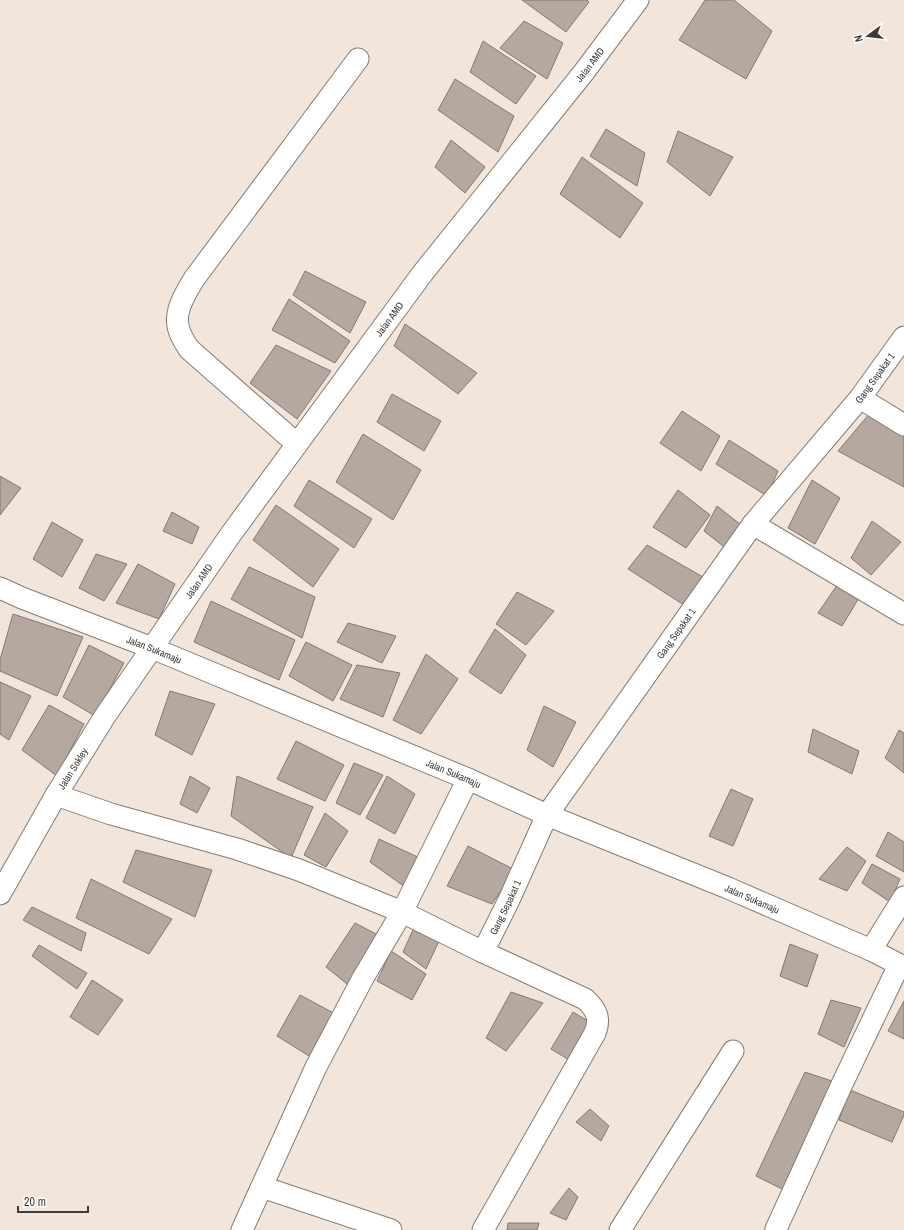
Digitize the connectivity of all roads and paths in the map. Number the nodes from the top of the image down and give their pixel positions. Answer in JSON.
{"nodes":[{"id":1,"x":638,"y":0,"type":"edge"},
{"id":2,"x":358,"y":60,"type":"dead end"},
{"id":3,"x":904,"y":337,"type":"edge"},
{"id":4,"x":860,"y":398,"type":"junction"},
{"id":5,"x":904,"y":425,"type":"edge"},
{"id":6,"x":297,"y":444,"type":"junction"},
{"id":7,"x":753,"y":524,"type":"junction"},
{"id":8,"x":0,"y":588,"type":"edge"},
{"id":9,"x":904,"y":614,"type":"edge"},
{"id":10,"x":152,"y":648,"type":"junction"},
{"id":11,"x":468,"y":779,"type":"junction"},
{"id":12,"x":56,"y":795,"type":"junction"},
{"id":13,"x":547,"y":815,"type":"junction"},
{"id":14,"x":0,"y":894,"type":"edge"},
{"id":15,"x":904,"y":897,"type":"edge"},
{"id":16,"x":402,"y":912,"type":"junction"},
{"id":17,"x":871,"y":950,"type":"junction"},
{"id":18,"x":483,"y":952,"type":"junction"},
{"id":19,"x":901,"y":966,"type":"edge"},
{"id":20,"x":733,"y":1051,"type":"dead end"},
{"id":21,"x":262,"y":1187,"type":"junction"},
{"id":22,"x":776,"y":1229,"type":"edge"},
{"id":23,"x":242,"y":1230,"type":"edge"},
{"id":24,"x":391,"y":1230,"type":"edge"},
{"id":25,"x":483,"y":1230,"type":"edge"},
{"id":26,"x":620,"y":1230,"type":"edge"}],
"edges":[{"from":1,"to":6,"type":"street","name":"Jalan AMD"},
{"from":2,"to":6,"type":"street"},
{"from":3,"to":4,"type":"street","name":"Gang Sepakat 1"},
{"from":4,"to":5,"type":"street"},
{"from":4,"to":7,"type":"street","name":"Gang Sepakat 1"},
{"from":6,"to":10,"type":"street","name":"Jalan AMD"},
{"from":7,"to":9,"type":"street"},
{"from":7,"to":13,"type":"street","name":"Gang Sepakat 1"},
{"from":8,"to":10,"type":"street","name":"Jalan Sukamaju"},
{"from":10,"to":11,"type":"street","name":"Jalan Sukamaju"},
{"from":10,"to":12,"type":"street","name":"Jalan Sokley"},
{"from":11,"to":13,"type":"street","name":"Jalan Sukamaju"},
{"from":11,"to":16,"type":"street"},
{"from":12,"to":14,"type":"street","name":"Jalan Sokley"},
{"from":12,"to":16,"type":"street"},
{"from":13,"to":17,"type":"street","name":"Jalan Sukamaju"},
{"from":13,"to":18,"type":"street","name":"Gang Sepakat 1"},
{"from":15,"to":17,"type":"street"},
{"from":16,"to":18,"type":"street"},
{"from":16,"to":21,"type":"street"},
{"from":17,"to":19,"type":"street","name":"Jalan Sukamaju"},
{"from":18,"to":25,"type":"street"},
{"from":19,"to":22,"type":"street"},
{"from":20,"to":26,"type":"street"},
{"from":21,"to":23,"type":"street"},
{"from":21,"to":24,"type":"street"}]}
